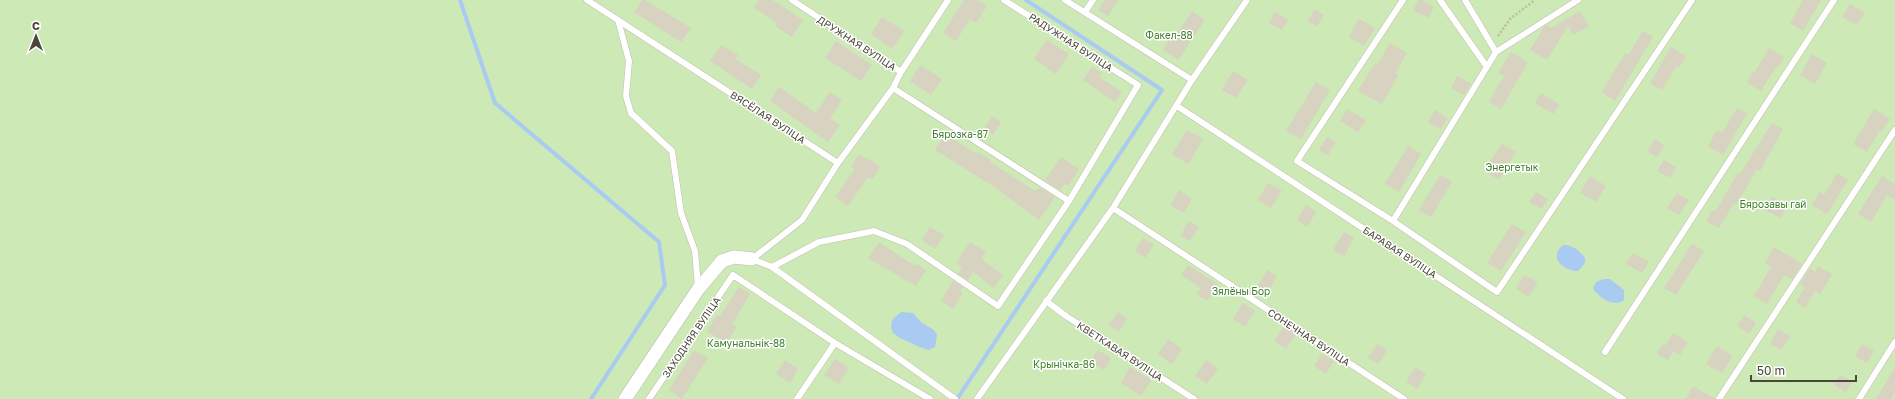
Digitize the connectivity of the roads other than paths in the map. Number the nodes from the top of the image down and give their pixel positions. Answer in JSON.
{"nodes":[{"id":1,"x":587,"y":0,"type":"edge"},
{"id":2,"x":792,"y":0,"type":"edge"},
{"id":3,"x":948,"y":0,"type":"edge"},
{"id":4,"x":1004,"y":0,"type":"edge"},
{"id":5,"x":1065,"y":0,"type":"edge"},
{"id":6,"x":1093,"y":0,"type":"edge"},
{"id":7,"x":1247,"y":0,"type":"edge"},
{"id":8,"x":1404,"y":0,"type":"edge"},
{"id":9,"x":1440,"y":0,"type":"edge"},
{"id":10,"x":1464,"y":0,"type":"edge"},
{"id":11,"x":1578,"y":0,"type":"edge"},
{"id":12,"x":1692,"y":0,"type":"edge"},
{"id":13,"x":1834,"y":0,"type":"edge"},
{"id":14,"x":1085,"y":12,"type":"junction"},
{"id":15,"x":618,"y":20,"type":"junction"},
{"id":16,"x":1496,"y":52,"type":"junction"},
{"id":17,"x":1487,"y":67,"type":"junction"},
{"id":18,"x":901,"y":72,"type":"junction"},
{"id":19,"x":1192,"y":80,"type":"junction"},
{"id":20,"x":894,"y":88,"type":"junction"},
{"id":21,"x":1177,"y":106,"type":"junction"},
{"id":22,"x":1895,"y":130,"type":"edge"},
{"id":23,"x":838,"y":163,"type":"junction"},
{"id":24,"x":1069,"y":200,"type":"junction"},
{"id":25,"x":1113,"y":208,"type":"junction"},
{"id":26,"x":1393,"y":221,"type":"junction"},
{"id":27,"x":752,"y":259,"type":"junction"},
{"id":28,"x":772,"y":267,"type":"junction"},
{"id":29,"x":699,"y":288,"type":"junction"},
{"id":30,"x":1046,"y":301,"type":"junction"},
{"id":31,"x":1895,"y":342,"type":"edge"},
{"id":32,"x":835,"y":343,"type":"junction"},
{"id":33,"x":1605,"y":352,"type":"dead end"},
{"id":34,"x":953,"y":398,"type":"edge"},
{"id":35,"x":625,"y":399,"type":"edge"},
{"id":36,"x":649,"y":399,"type":"edge"},
{"id":37,"x":798,"y":399,"type":"edge"},
{"id":38,"x":930,"y":399,"type":"edge"},
{"id":39,"x":977,"y":399,"type":"edge"},
{"id":40,"x":1194,"y":399,"type":"edge"},
{"id":41,"x":1404,"y":399,"type":"edge"},
{"id":42,"x":1622,"y":399,"type":"edge"},
{"id":43,"x":1719,"y":399,"type":"edge"},
{"id":44,"x":1859,"y":399,"type":"edge"}],
"edges":[{"from":1,"to":15,"type":"lane","name":"ВЯСЁЛАЯ ВУЛІЦА"},
{"from":2,"to":18,"type":"lane","name":"ДРУЖНАЯ ВУЛІЦА"},
{"from":3,"to":18,"type":"lane"},
{"from":4,"to":24,"type":"lane","name":"РАДУЖНАЯ ВУЛІЦА"},
{"from":5,"to":14,"type":"lane"},
{"from":6,"to":14,"type":"lane"},
{"from":7,"to":19,"type":"lane"},
{"from":8,"to":26,"type":"lane"},
{"from":9,"to":17,"type":"lane"},
{"from":10,"to":16,"type":"lane"},
{"from":11,"to":16,"type":"lane"},
{"from":12,"to":26,"type":"lane"},
{"from":13,"to":33,"type":"lane"},
{"from":14,"to":19,"type":"lane"},
{"from":15,"to":23,"type":"lane","name":"ВЯСЁЛАЯ ВУЛІЦА"},
{"from":15,"to":29,"type":"lane"},
{"from":16,"to":17,"type":"lane"},
{"from":17,"to":26,"type":"lane"},
{"from":18,"to":20,"type":"lane"},
{"from":19,"to":21,"type":"lane"},
{"from":20,"to":23,"type":"lane"},
{"from":20,"to":24,"type":"lane"},
{"from":21,"to":25,"type":"lane"},
{"from":21,"to":42,"type":"lane","name":"БАРАВАЯ ВУЛІЦА"},
{"from":22,"to":43,"type":"lane"},
{"from":23,"to":27,"type":"lane"},
{"from":24,"to":28,"type":"lane"},
{"from":25,"to":30,"type":"lane"},
{"from":25,"to":41,"type":"lane","name":"СОНЕЧНАЯ ВУЛІЦА"},
{"from":27,"to":28,"type":"lane"},
{"from":27,"to":29,"type":"street"},
{"from":28,"to":34,"type":"lane"},
{"from":29,"to":35,"type":"street"},
{"from":30,"to":39,"type":"lane"},
{"from":30,"to":40,"type":"lane","name":"КВЕТКАВАЯ ВУЛІЦА"},
{"from":31,"to":44,"type":"lane"},
{"from":32,"to":36,"type":"lane","name":"ЗАХОДНЯЯ ВУЛІЦА"},
{"from":32,"to":37,"type":"lane"},
{"from":32,"to":38,"type":"lane"}]}
